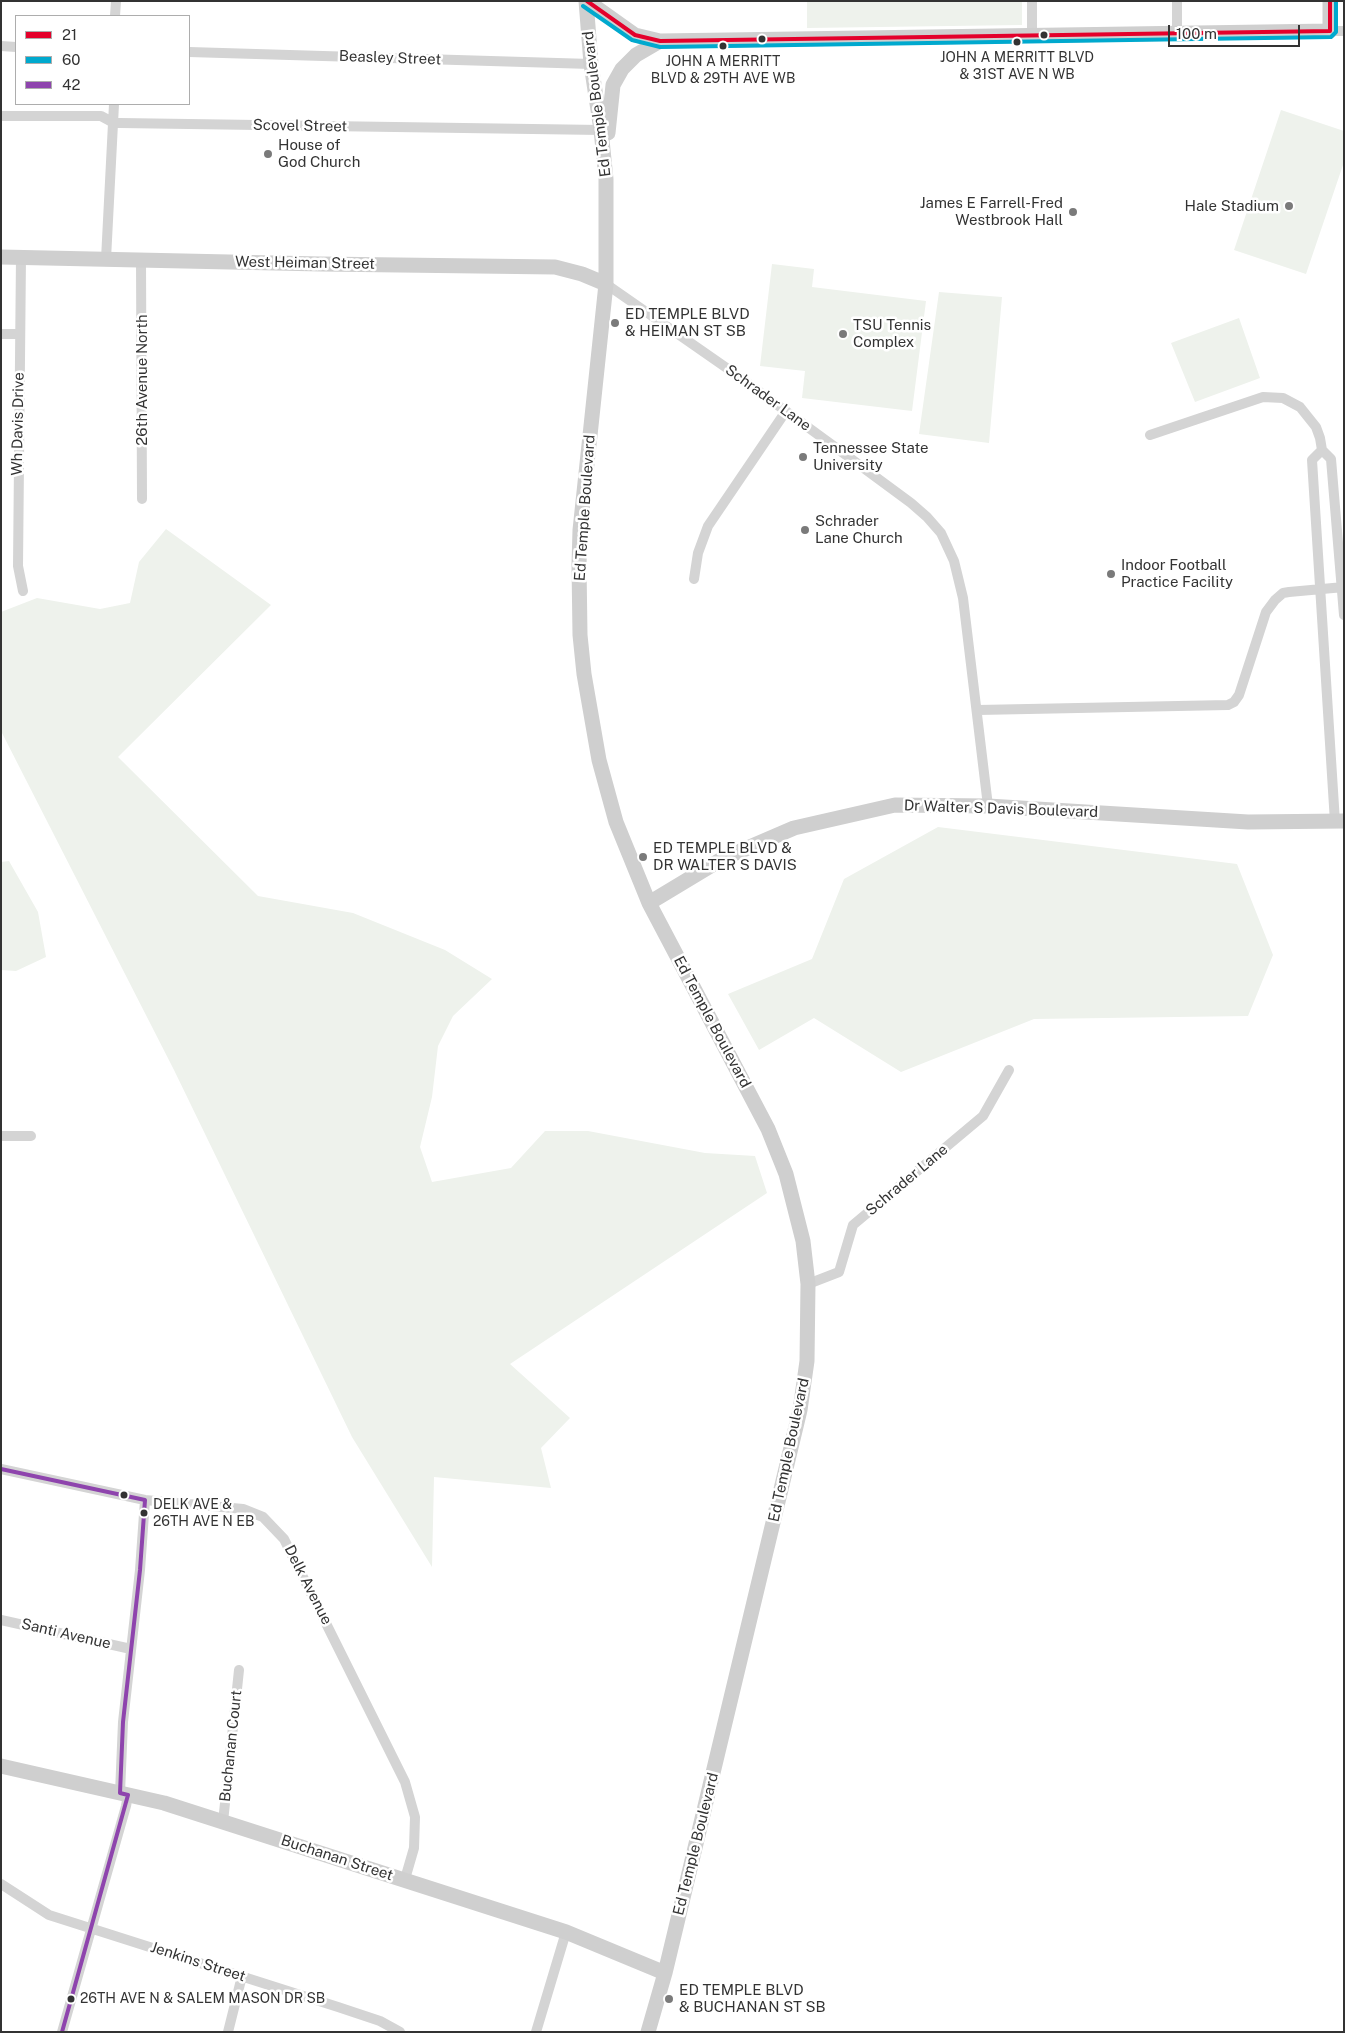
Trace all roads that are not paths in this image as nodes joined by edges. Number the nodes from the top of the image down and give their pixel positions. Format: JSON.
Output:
{"nodes":[{"id":1,"x":116,"y":1,"type":"edge"},
{"id":2,"x":586,"y":1,"type":"edge"},
{"id":3,"x":1032,"y":1,"type":"edge"},
{"id":4,"x":1177,"y":1,"type":"edge"},
{"id":5,"x":1330,"y":1,"type":"edge"},
{"id":6,"x":115,"y":15,"type":"edge"},
{"id":7,"x":1337,"y":31,"type":"edge"},
{"id":8,"x":1177,"y":33,"type":"junction"},
{"id":9,"x":1032,"y":36,"type":"junction"},
{"id":10,"x":660,"y":42,"type":"junction"},
{"id":11,"x":1,"y":46,"type":"edge"},
{"id":12,"x":15,"y":46,"type":"edge"},
{"id":13,"x":190,"y":52,"type":"edge"},
{"id":14,"x":590,"y":64,"type":"junction"},
{"id":15,"x":114,"y":105,"type":"edge"},
{"id":16,"x":1,"y":116,"type":"edge"},
{"id":17,"x":114,"y":123,"type":"junction"},
{"id":18,"x":601,"y":130,"type":"junction"},
{"id":19,"x":606,"y":179,"type":"junction"},
{"id":20,"x":1,"y":256,"type":"edge"},
{"id":21,"x":20,"y":256,"type":"junction"},
{"id":22,"x":106,"y":259,"type":"junction"},
{"id":23,"x":141,"y":260,"type":"junction"},
{"id":24,"x":606,"y":284,"type":"junction"},
{"id":25,"x":1,"y":334,"type":"edge"},
{"id":26,"x":20,"y":334,"type":"junction"},
{"id":27,"x":786,"y":411,"type":"junction"},
{"id":28,"x":1150,"y":435,"type":"dead end"},
{"id":29,"x":1322,"y":450,"type":"junction"},
{"id":30,"x":142,"y":499,"type":"dead end"},
{"id":31,"x":694,"y":579,"type":"dead end"},
{"id":32,"x":1343,"y":587,"type":"edge"},
{"id":33,"x":1321,"y":589,"type":"junction"},
{"id":34,"x":23,"y":591,"type":"dead end"},
{"id":35,"x":1344,"y":616,"type":"edge"},
{"id":36,"x":978,"y":710,"type":"junction"},
{"id":37,"x":988,"y":806,"type":"junction"},
{"id":38,"x":1340,"y":821,"type":"edge"},
{"id":39,"x":650,"y":903,"type":"junction"},
{"id":40,"x":1009,"y":1070,"type":"dead end"},
{"id":41,"x":1,"y":1136,"type":"edge"},
{"id":42,"x":31,"y":1136,"type":"dead end"},
{"id":43,"x":808,"y":1284,"type":"junction"},
{"id":44,"x":1,"y":1469,"type":"edge"},
{"id":45,"x":145,"y":1500,"type":"junction"},
{"id":46,"x":1,"y":1620,"type":"edge"},
{"id":47,"x":131,"y":1649,"type":"junction"},
{"id":48,"x":239,"y":1670,"type":"dead end"},
{"id":49,"x":1,"y":1766,"type":"edge"},
{"id":50,"x":124,"y":1794,"type":"junction"},
{"id":51,"x":224,"y":1822,"type":"junction"},
{"id":52,"x":405,"y":1879,"type":"junction"},
{"id":53,"x":1,"y":1884,"type":"edge"},
{"id":54,"x":92,"y":1928,"type":"junction"},
{"id":55,"x":566,"y":1932,"type":"junction"},
{"id":56,"x":665,"y":1973,"type":"junction"},
{"id":57,"x":242,"y":1976,"type":"junction"},
{"id":58,"x":62,"y":2032,"type":"edge"},
{"id":59,"x":228,"y":2032,"type":"edge"},
{"id":60,"x":400,"y":2032,"type":"edge"},
{"id":61,"x":536,"y":2032,"type":"edge"},
{"id":62,"x":648,"y":2032,"type":"edge"}],
"edges":[{"from":1,"to":6,"type":"street"},
{"from":2,"to":10,"type":"main road"},
{"from":2,"to":14,"type":"main road","name":"Ed Temple Boulevard"},
{"from":3,"to":9,"type":"street"},
{"from":4,"to":8,"type":"street"},
{"from":5,"to":7,"type":"main road"},
{"from":7,"to":8,"type":"main road"},
{"from":8,"to":9,"type":"main road"},
{"from":9,"to":10,"type":"main road"},
{"from":10,"to":19,"type":"main road"},
{"from":11,"to":12,"type":"street"},
{"from":13,"to":14,"type":"street","name":"Beasley Street"},
{"from":14,"to":18,"type":"main road","name":"Ed Temple Boulevard"},
{"from":15,"to":17,"type":"street"},
{"from":16,"to":17,"type":"street","name":"Scovel Street"},
{"from":17,"to":18,"type":"street","name":"Scovel Street"},
{"from":17,"to":22,"type":"street"},
{"from":18,"to":19,"type":"main road","name":"Ed Temple Boulevard"},
{"from":19,"to":24,"type":"main road","name":"Ed Temple Boulevard"},
{"from":20,"to":21,"type":"main road","name":"West Heiman Street"},
{"from":21,"to":22,"type":"main road","name":"West Heiman Street"},
{"from":21,"to":26,"type":"street","name":"Wh Davis Drive"},
{"from":22,"to":23,"type":"main road","name":"West Heiman Street"},
{"from":23,"to":24,"type":"main road","name":"West Heiman Street"},
{"from":23,"to":30,"type":"street","name":"26th Avenue North"},
{"from":24,"to":27,"type":"street","name":"Schrader Lane"},
{"from":24,"to":39,"type":"main road","name":"Ed Temple Boulevard"},
{"from":25,"to":26,"type":"street"},
{"from":26,"to":34,"type":"street","name":"Wh Davis Drive"},
{"from":27,"to":31,"type":"street"},
{"from":27,"to":36,"type":"street","name":"Schrader Lane"},
{"from":28,"to":29,"type":"street"},
{"from":29,"to":32,"type":"street"},
{"from":29,"to":33,"type":"street"},
{"from":32,"to":33,"type":"street"},
{"from":32,"to":35,"type":"street"},
{"from":33,"to":36,"type":"street"},
{"from":33,"to":38,"type":"street"},
{"from":36,"to":37,"type":"street","name":"Schrader Lane"},
{"from":37,"to":38,"type":"main road","name":"Dr Walter S Davis Boulevard"},
{"from":37,"to":39,"type":"main road","name":"Dr Walter S Davis Boulevard"},
{"from":39,"to":43,"type":"main road","name":"Ed Temple Boulevard"},
{"from":40,"to":43,"type":"street","name":"Schrader Lane"},
{"from":41,"to":42,"type":"street"},
{"from":43,"to":56,"type":"main road","name":"Ed Temple Boulevard"},
{"from":44,"to":45,"type":"street","name":"Delk Avenue"},
{"from":45,"to":47,"type":"street"},
{"from":45,"to":52,"type":"street","name":"Delk Avenue"},
{"from":46,"to":47,"type":"street","name":"Santi Avenue"},
{"from":47,"to":50,"type":"street"},
{"from":48,"to":51,"type":"street","name":"Buchanan Court"},
{"from":49,"to":50,"type":"main road","name":"Buchanan Street"},
{"from":50,"to":51,"type":"main road","name":"Buchanan Street"},
{"from":50,"to":54,"type":"street"},
{"from":51,"to":52,"type":"main road","name":"Buchanan Street"},
{"from":52,"to":55,"type":"main road","name":"Buchanan Street"},
{"from":53,"to":54,"type":"street","name":"Jenkins Street"},
{"from":54,"to":57,"type":"street","name":"Jenkins Street"},
{"from":54,"to":58,"type":"street"},
{"from":55,"to":56,"type":"main road","name":"Buchanan Street"},
{"from":55,"to":61,"type":"street"},
{"from":56,"to":62,"type":"main road","name":"Ed Temple Boulevard"},
{"from":57,"to":59,"type":"street"},
{"from":57,"to":60,"type":"street","name":"Jenkins Street"}]}
